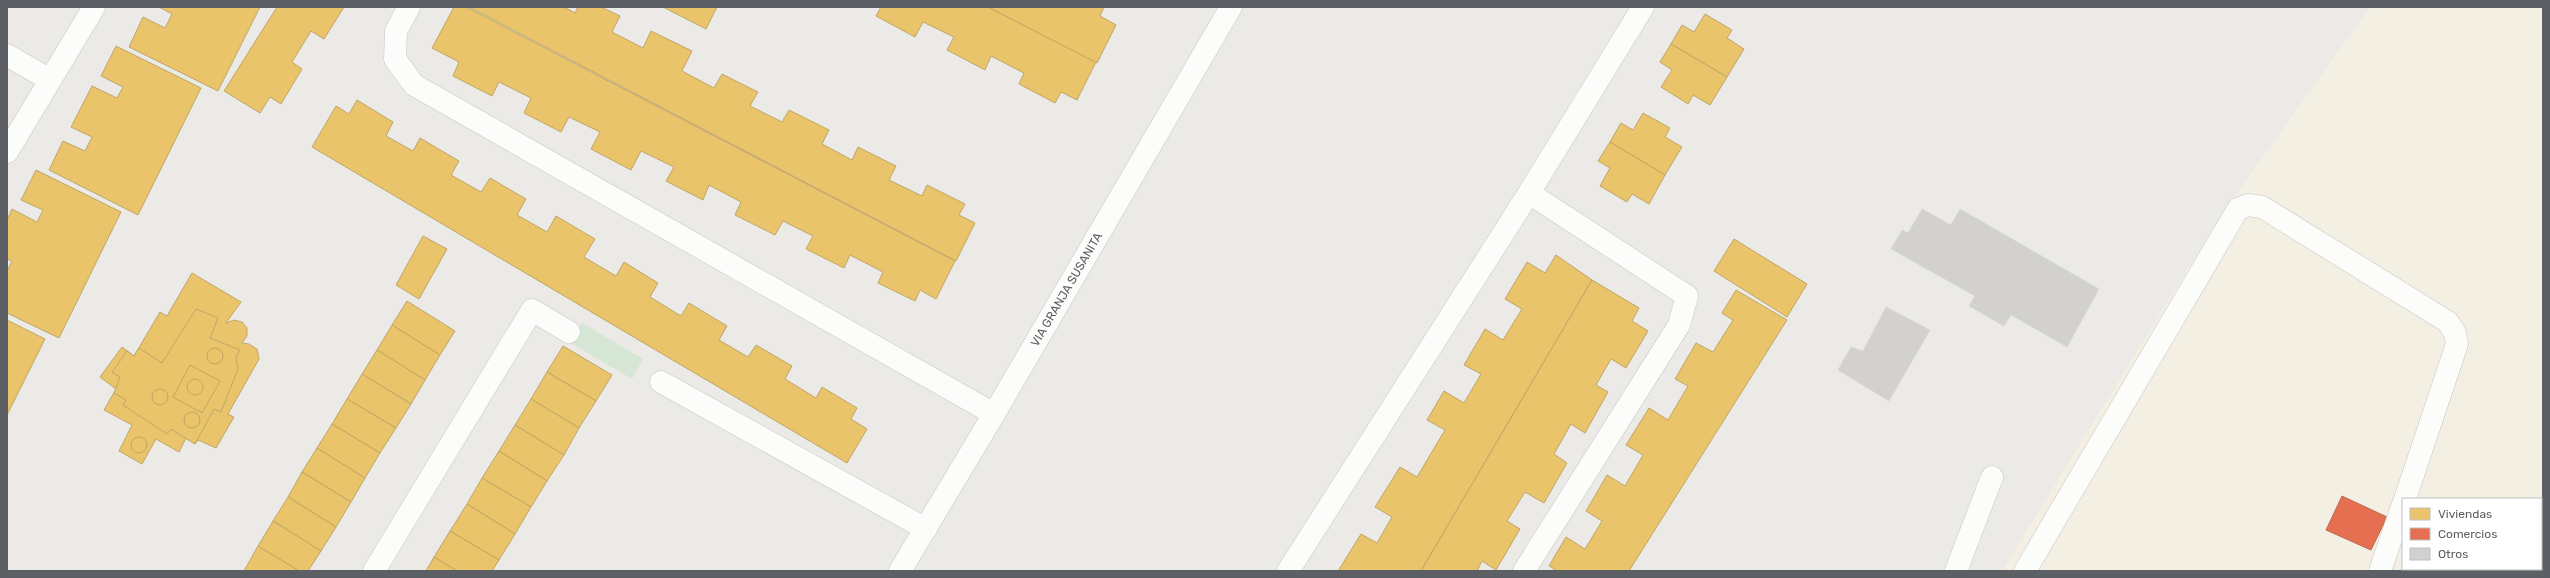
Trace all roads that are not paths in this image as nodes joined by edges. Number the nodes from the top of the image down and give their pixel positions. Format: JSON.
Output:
{"nodes":[{"id":1,"x":94,"y":7,"type":"edge"},
{"id":2,"x":408,"y":7,"type":"edge"},
{"id":3,"x":1643,"y":7,"type":"edge"},
{"id":4,"x":1224,"y":9,"type":"edge"},
{"id":5,"x":7,"y":55,"type":"edge"},
{"id":6,"x":50,"y":80,"type":"junction"},
{"id":7,"x":7,"y":152,"type":"edge"},
{"id":8,"x":1529,"y":193,"type":"junction"},
{"id":9,"x":569,"y":332,"type":"dead end"},
{"id":10,"x":661,"y":382,"type":"dead end"},
{"id":11,"x":994,"y":414,"type":"junction"},
{"id":12,"x":1992,"y":477,"type":"dead end"},
{"id":13,"x":2405,"y":498,"type":"edge"},
{"id":14,"x":2402,"y":507,"type":"edge"},
{"id":15,"x":926,"y":529,"type":"junction"},
{"id":16,"x":374,"y":571,"type":"edge"},
{"id":17,"x":900,"y":571,"type":"edge"},
{"id":18,"x":1288,"y":571,"type":"edge"},
{"id":19,"x":1524,"y":571,"type":"edge"},
{"id":20,"x":1956,"y":571,"type":"edge"},
{"id":21,"x":2025,"y":571,"type":"edge"},
{"id":22,"x":2380,"y":571,"type":"edge"}],
"edges":[{"from":1,"to":6,"type":"street"},
{"from":2,"to":11,"type":"street"},
{"from":3,"to":8,"type":"street"},
{"from":4,"to":11,"type":"street","name":"VIA GRANJA SUSANITA"},
{"from":5,"to":6,"type":"street"},
{"from":6,"to":7,"type":"street"},
{"from":8,"to":18,"type":"street"},
{"from":8,"to":19,"type":"street"},
{"from":9,"to":16,"type":"street"},
{"from":10,"to":15,"type":"street"},
{"from":11,"to":15,"type":"street","name":"VIA GRANJA SUSANITA"},
{"from":12,"to":20,"type":"street"},
{"from":13,"to":21,"type":"street"},
{"from":14,"to":22,"type":"street"},
{"from":15,"to":17,"type":"street","name":"VIA GRANJA SUSANITA"}]}
